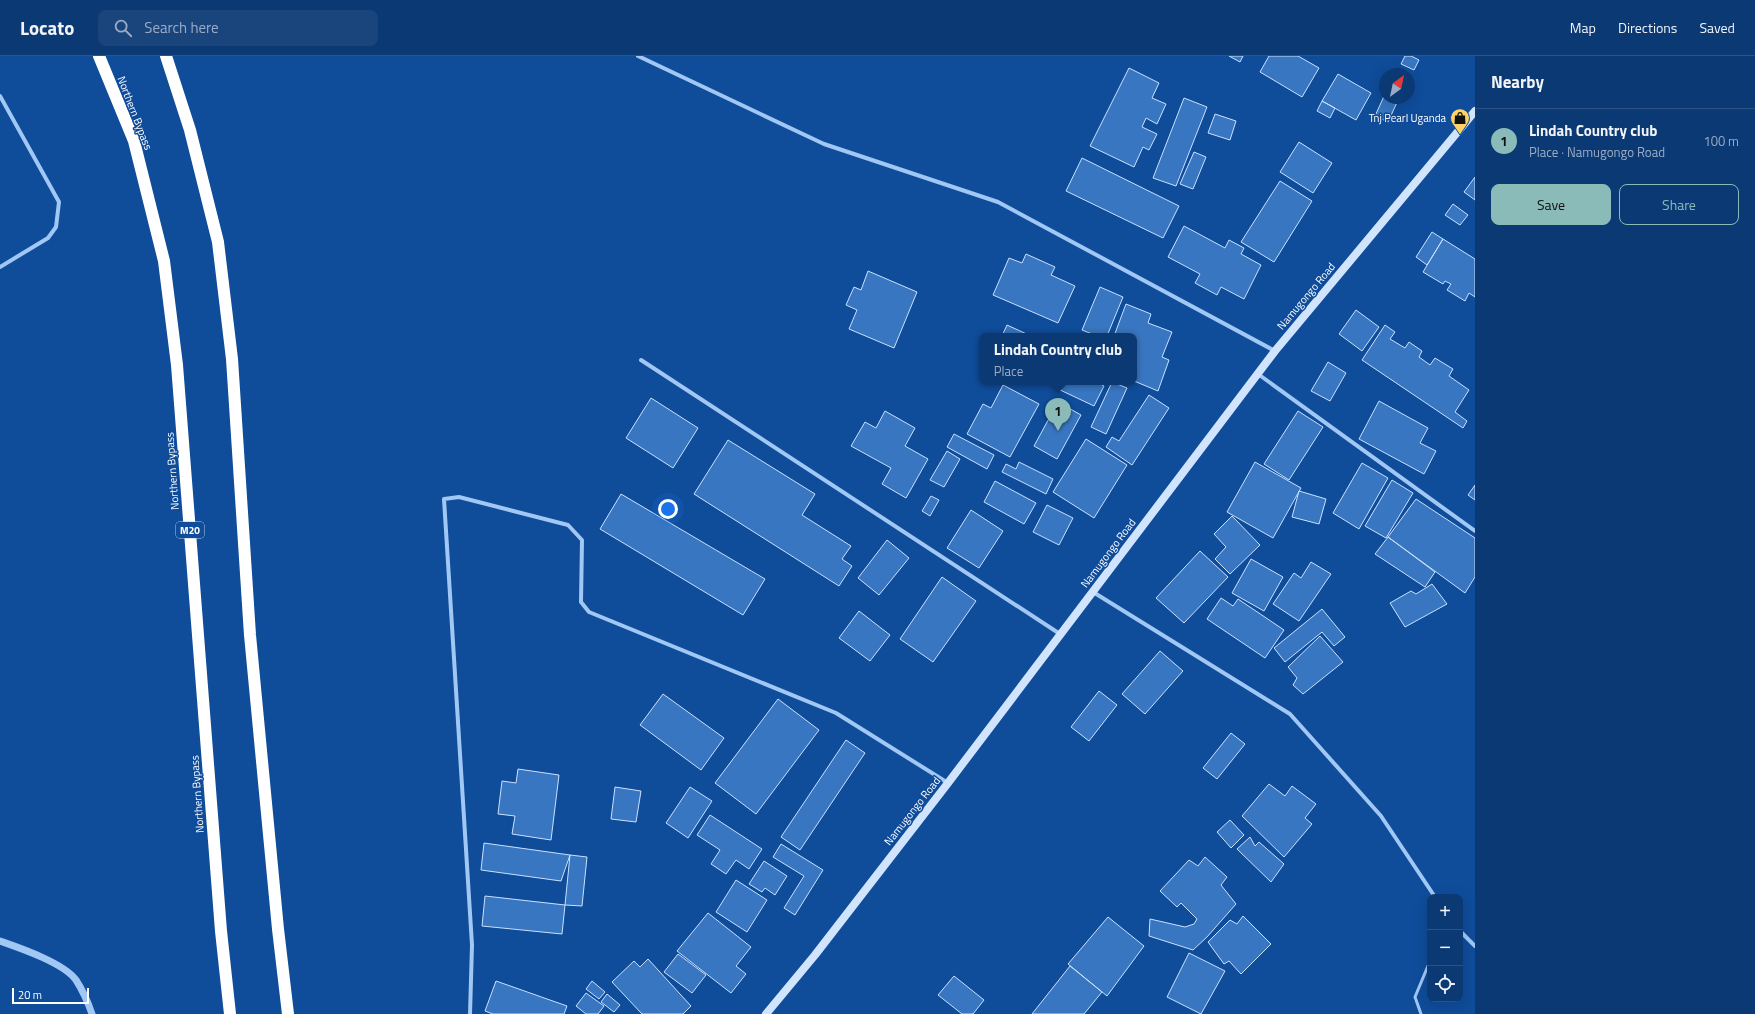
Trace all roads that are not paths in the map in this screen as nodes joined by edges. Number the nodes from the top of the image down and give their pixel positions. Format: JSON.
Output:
{"nodes":[{"id":1,"x":100,"y":56,"type":"edge"},
{"id":2,"x":166,"y":56,"type":"edge"},
{"id":3,"x":638,"y":56,"type":"edge"},
{"id":4,"x":0,"y":96,"type":"edge"},
{"id":5,"x":1475,"y":111,"type":"edge"},
{"id":6,"x":0,"y":267,"type":"edge"},
{"id":7,"x":1275,"y":351,"type":"junction"},
{"id":8,"x":641,"y":360,"type":"dead end"},
{"id":9,"x":1258,"y":374,"type":"junction"},
{"id":10,"x":1475,"y":531,"type":"edge"},
{"id":11,"x":1093,"y":592,"type":"junction"},
{"id":12,"x":1061,"y":634,"type":"junction"},
{"id":13,"x":948,"y":783,"type":"junction"},
{"id":14,"x":1433,"y":894,"type":"edge"},
{"id":15,"x":1463,"y":934,"type":"edge"},
{"id":16,"x":0,"y":941,"type":"edge"},
{"id":17,"x":1475,"y":946,"type":"edge"},
{"id":18,"x":1428,"y":966,"type":"edge"},
{"id":19,"x":92,"y":1014,"type":"edge"},
{"id":20,"x":230,"y":1014,"type":"edge"},
{"id":21,"x":288,"y":1014,"type":"edge"},
{"id":22,"x":470,"y":1014,"type":"edge"},
{"id":23,"x":766,"y":1014,"type":"edge"},
{"id":24,"x":1421,"y":1014,"type":"edge"}],
"edges":[{"from":1,"to":20,"type":"highway","name":"Northern Bypass","number":"M20"},
{"from":2,"to":21,"type":"highway"},
{"from":3,"to":7,"type":"street"},
{"from":4,"to":6,"type":"street"},
{"from":5,"to":7,"type":"main road","name":"Namugongo Road"},
{"from":7,"to":9,"type":"main road","name":"Namugongo Road"},
{"from":8,"to":12,"type":"street"},
{"from":9,"to":10,"type":"street"},
{"from":9,"to":11,"type":"main road","name":"Namugongo Road"},
{"from":11,"to":12,"type":"main road","name":"Namugongo Road"},
{"from":11,"to":14,"type":"street"},
{"from":12,"to":13,"type":"main road","name":"Namugongo Road"},
{"from":13,"to":22,"type":"street"},
{"from":13,"to":23,"type":"main road","name":"Namugongo Road"},
{"from":15,"to":17,"type":"street"},
{"from":16,"to":19,"type":"street"},
{"from":18,"to":24,"type":"lane"}]}
